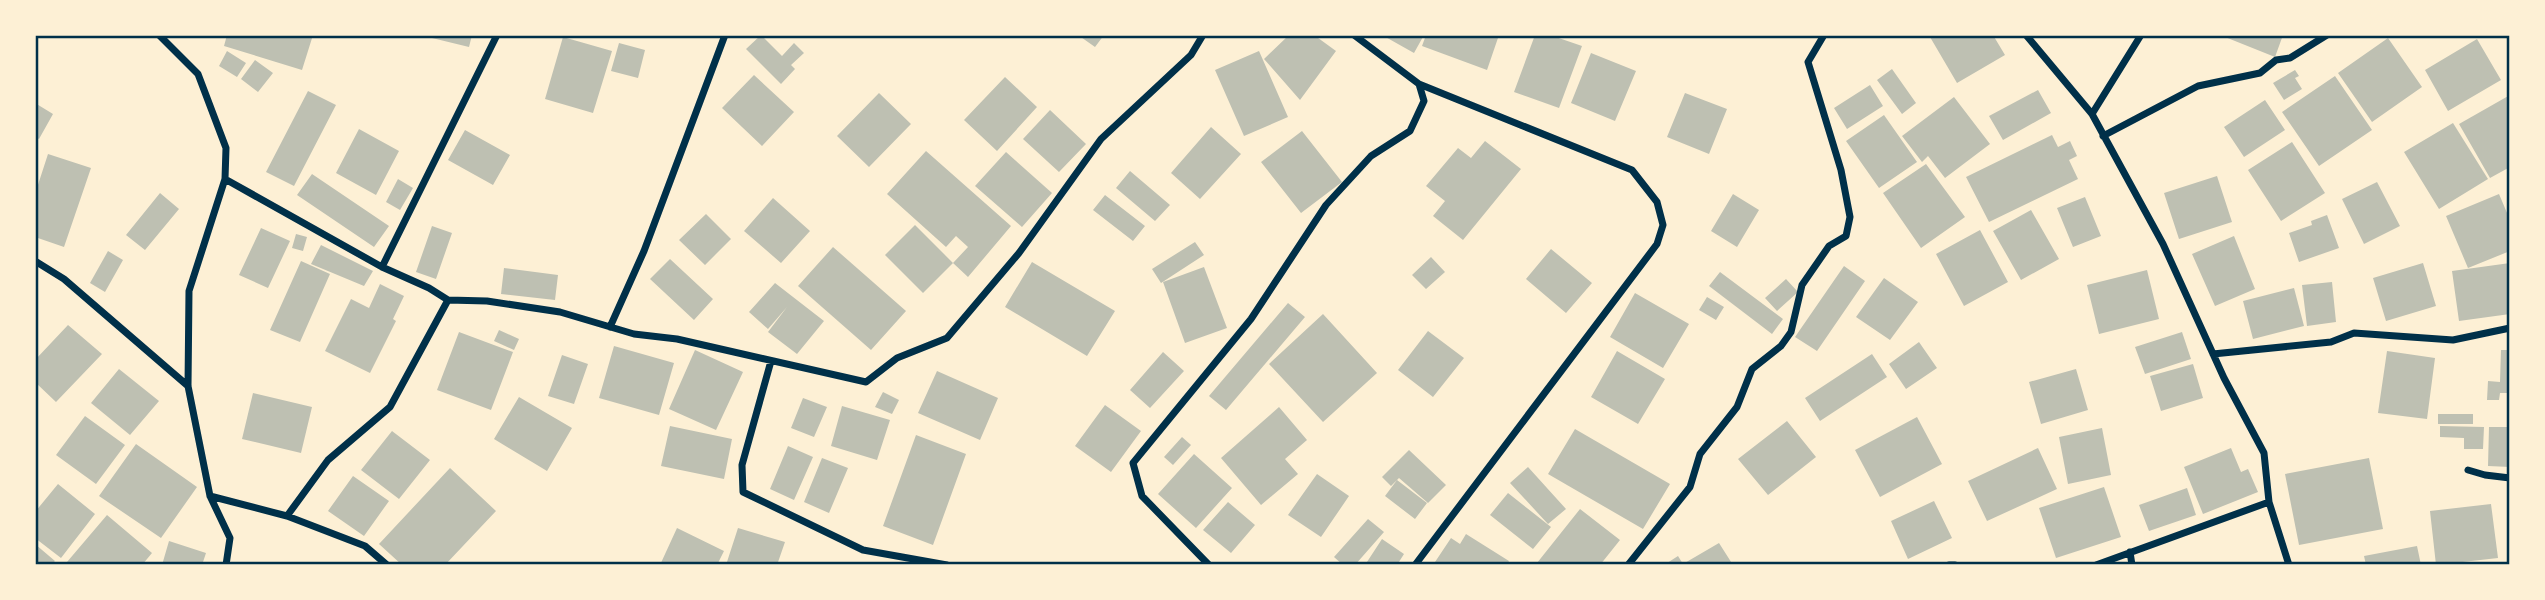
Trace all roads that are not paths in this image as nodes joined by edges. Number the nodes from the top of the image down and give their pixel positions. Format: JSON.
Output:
{"nodes":[{"id":1,"x":159,"y":35,"type":"edge"},
{"id":2,"x":497,"y":35,"type":"edge"},
{"id":3,"x":725,"y":35,"type":"edge"},
{"id":4,"x":1203,"y":35,"type":"edge"},
{"id":5,"x":1354,"y":35,"type":"edge"},
{"id":6,"x":1824,"y":35,"type":"edge"},
{"id":7,"x":2026,"y":35,"type":"edge"},
{"id":8,"x":2141,"y":35,"type":"edge"},
{"id":9,"x":2327,"y":35,"type":"edge"},
{"id":10,"x":1419,"y":84,"type":"junction"},
{"id":11,"x":2092,"y":114,"type":"junction"},
{"id":12,"x":2103,"y":136,"type":"junction"},
{"id":13,"x":225,"y":179,"type":"junction"},
{"id":14,"x":35,"y":261,"type":"edge"},
{"id":15,"x":382,"y":267,"type":"junction"},
{"id":16,"x":448,"y":300,"type":"junction"},
{"id":17,"x":610,"y":327,"type":"junction"},
{"id":18,"x":2510,"y":328,"type":"edge"},
{"id":19,"x":2213,"y":354,"type":"junction"},
{"id":20,"x":771,"y":361,"type":"junction"},
{"id":21,"x":188,"y":386,"type":"junction"},
{"id":22,"x":2468,"y":470,"type":"dead end"},
{"id":23,"x":2510,"y":478,"type":"edge"},
{"id":24,"x":210,"y":496,"type":"junction"},
{"id":25,"x":2269,"y":502,"type":"junction"},
{"id":26,"x":288,"y":516,"type":"junction"},
{"id":27,"x":2130,"y":552,"type":"junction"},
{"id":28,"x":226,"y":565,"type":"edge"},
{"id":29,"x":387,"y":565,"type":"edge"},
{"id":30,"x":947,"y":565,"type":"edge"},
{"id":31,"x":1209,"y":565,"type":"edge"},
{"id":32,"x":1415,"y":565,"type":"edge"},
{"id":33,"x":1628,"y":565,"type":"edge"},
{"id":34,"x":1949,"y":565,"type":"edge"},
{"id":35,"x":1955,"y":565,"type":"edge"},
{"id":36,"x":2096,"y":565,"type":"edge"},
{"id":37,"x":2132,"y":565,"type":"edge"},
{"id":38,"x":2289,"y":565,"type":"edge"}],
"edges":[{"from":1,"to":13,"type":"street"},
{"from":2,"to":15,"type":"street"},
{"from":3,"to":17,"type":"street"},
{"from":4,"to":20,"type":"street"},
{"from":5,"to":10,"type":"street"},
{"from":6,"to":33,"type":"street"},
{"from":7,"to":11,"type":"street"},
{"from":8,"to":11,"type":"street"},
{"from":9,"to":12,"type":"street"},
{"from":10,"to":31,"type":"street"},
{"from":10,"to":32,"type":"street"},
{"from":11,"to":12,"type":"street"},
{"from":12,"to":19,"type":"street"},
{"from":13,"to":15,"type":"street"},
{"from":13,"to":21,"type":"street"},
{"from":14,"to":21,"type":"street"},
{"from":15,"to":16,"type":"street"},
{"from":16,"to":17,"type":"street"},
{"from":16,"to":26,"type":"street"},
{"from":17,"to":20,"type":"street"},
{"from":18,"to":19,"type":"street"},
{"from":19,"to":25,"type":"street"},
{"from":20,"to":30,"type":"street"},
{"from":21,"to":24,"type":"street"},
{"from":22,"to":23,"type":"street"},
{"from":24,"to":26,"type":"street"},
{"from":24,"to":28,"type":"street"},
{"from":25,"to":27,"type":"street"},
{"from":25,"to":38,"type":"street"},
{"from":26,"to":29,"type":"street"},
{"from":27,"to":36,"type":"street"},
{"from":27,"to":37,"type":"street"},
{"from":34,"to":35,"type":"street"}]}
